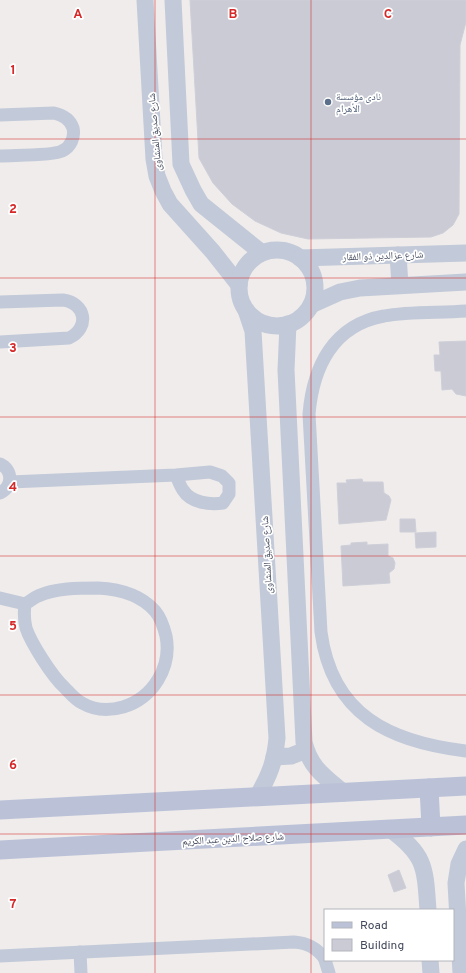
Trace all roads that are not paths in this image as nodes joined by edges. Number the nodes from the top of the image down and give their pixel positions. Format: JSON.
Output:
{"nodes":[{"id":1,"x":145,"y":0,"type":"edge"},
{"id":2,"x":172,"y":0,"type":"edge"},
{"id":3,"x":0,"y":115,"type":"edge"},
{"id":4,"x":0,"y":156,"type":"edge"},
{"id":5,"x":262,"y":253,"type":"junction"},
{"id":6,"x":466,"y":253,"type":"edge"},
{"id":7,"x":398,"y":255,"type":"junction"},
{"id":8,"x":300,"y":258,"type":"junction"},
{"id":9,"x":466,"y":282,"type":"edge"},
{"id":10,"x":239,"y":285,"type":"junction"},
{"id":11,"x":400,"y":285,"type":"junction"},
{"id":12,"x":0,"y":302,"type":"edge"},
{"id":13,"x":311,"y":305,"type":"junction"},
{"id":14,"x":246,"y":310,"type":"junction"},
{"id":15,"x":466,"y":311,"type":"edge"},
{"id":16,"x":288,"y":324,"type":"junction"},
{"id":17,"x":0,"y":342,"type":"edge"},
{"id":18,"x":0,"y":464,"type":"edge"},
{"id":19,"x":176,"y":475,"type":"dead end"},
{"id":20,"x":10,"y":482,"type":"junction"},
{"id":21,"x":0,"y":493,"type":"edge"},
{"id":22,"x":316,"y":540,"type":"junction"},
{"id":23,"x":294,"y":541,"type":"junction"},
{"id":24,"x":0,"y":598,"type":"edge"},
{"id":25,"x":25,"y":604,"type":"junction"},
{"id":26,"x":306,"y":750,"type":"junction"},
{"id":27,"x":466,"y":751,"type":"edge"},
{"id":28,"x":274,"y":757,"type":"junction"},
{"id":29,"x":466,"y":786,"type":"edge"},
{"id":30,"x":429,"y":788,"type":"junction"},
{"id":31,"x":344,"y":792,"type":"junction"},
{"id":32,"x":257,"y":797,"type":"junction"},
{"id":33,"x":0,"y":810,"type":"edge"},
{"id":34,"x":466,"y":825,"type":"edge"},
{"id":35,"x":431,"y":827,"type":"junction"},
{"id":36,"x":390,"y":829,"type":"junction"},
{"id":37,"x":466,"y":849,"type":"edge"},
{"id":38,"x":0,"y":850,"type":"edge"},
{"id":39,"x":428,"y":909,"type":"edge"},
{"id":40,"x":80,"y":952,"type":"junction"},
{"id":41,"x":0,"y":956,"type":"edge"},
{"id":42,"x":324,"y":959,"type":"edge"},
{"id":43,"x":325,"y":961,"type":"edge"},
{"id":44,"x":430,"y":961,"type":"edge"},
{"id":45,"x":81,"y":973,"type":"edge"},
{"id":46,"x":329,"y":973,"type":"edge"},
{"id":47,"x":431,"y":973,"type":"edge"},
{"id":48,"x":461,"y":973,"type":"edge"}],
"edges":[{"from":1,"to":10,"type":"street","name":"شارع صديق المنشاوى"},
{"from":2,"to":5,"type":"street"},
{"from":3,"to":4,"type":"street"},
{"from":5,"to":8,"type":"street"},
{"from":5,"to":10,"type":"street"},
{"from":6,"to":7,"type":"street","name":"شارع عزالدين ذو الفقار"},
{"from":7,"to":8,"type":"street","name":"شارع عزالدين ذو الفقار"},
{"from":7,"to":11,"type":"street"},
{"from":8,"to":13,"type":"street"},
{"from":9,"to":11,"type":"street"},
{"from":10,"to":14,"type":"street"},
{"from":11,"to":13,"type":"street"},
{"from":12,"to":17,"type":"street"},
{"from":13,"to":16,"type":"street"},
{"from":14,"to":16,"type":"street"},
{"from":14,"to":28,"type":"street","name":"شارع صديق المنشاوى"},
{"from":15,"to":22,"type":"street"},
{"from":16,"to":23,"type":"street"},
{"from":18,"to":20,"type":"street"},
{"from":19,"to":20,"type":"street"},
{"from":20,"to":21,"type":"street"},
{"from":22,"to":23,"type":"street"},
{"from":22,"to":27,"type":"street"},
{"from":23,"to":26,"type":"street"},
{"from":24,"to":25,"type":"street"},
{"from":25,"to":25,"type":"street"},
{"from":26,"to":28,"type":"street"},
{"from":26,"to":31,"type":"street"},
{"from":28,"to":32,"type":"street","name":"شارع صديق المنشاوى"},
{"from":29,"to":30,"type":"main road"},
{"from":30,"to":31,"type":"main road"},
{"from":30,"to":35,"type":"main road"},
{"from":31,"to":32,"type":"main road"},
{"from":32,"to":33,"type":"main road"},
{"from":34,"to":35,"type":"main road","name":"شارع صلاح الدين عبد الكريم"},
{"from":35,"to":36,"type":"main road","name":"شارع صلاح الدين عبد الكريم"},
{"from":36,"to":38,"type":"main road","name":"شارع صلاح الدين عبد الكريم"},
{"from":36,"to":39,"type":"street"},
{"from":37,"to":48,"type":"street"},
{"from":40,"to":41,"type":"street"},
{"from":40,"to":42,"type":"street"},
{"from":40,"to":45,"type":"street"},
{"from":43,"to":46,"type":"street"},
{"from":44,"to":47,"type":"street"}]}
